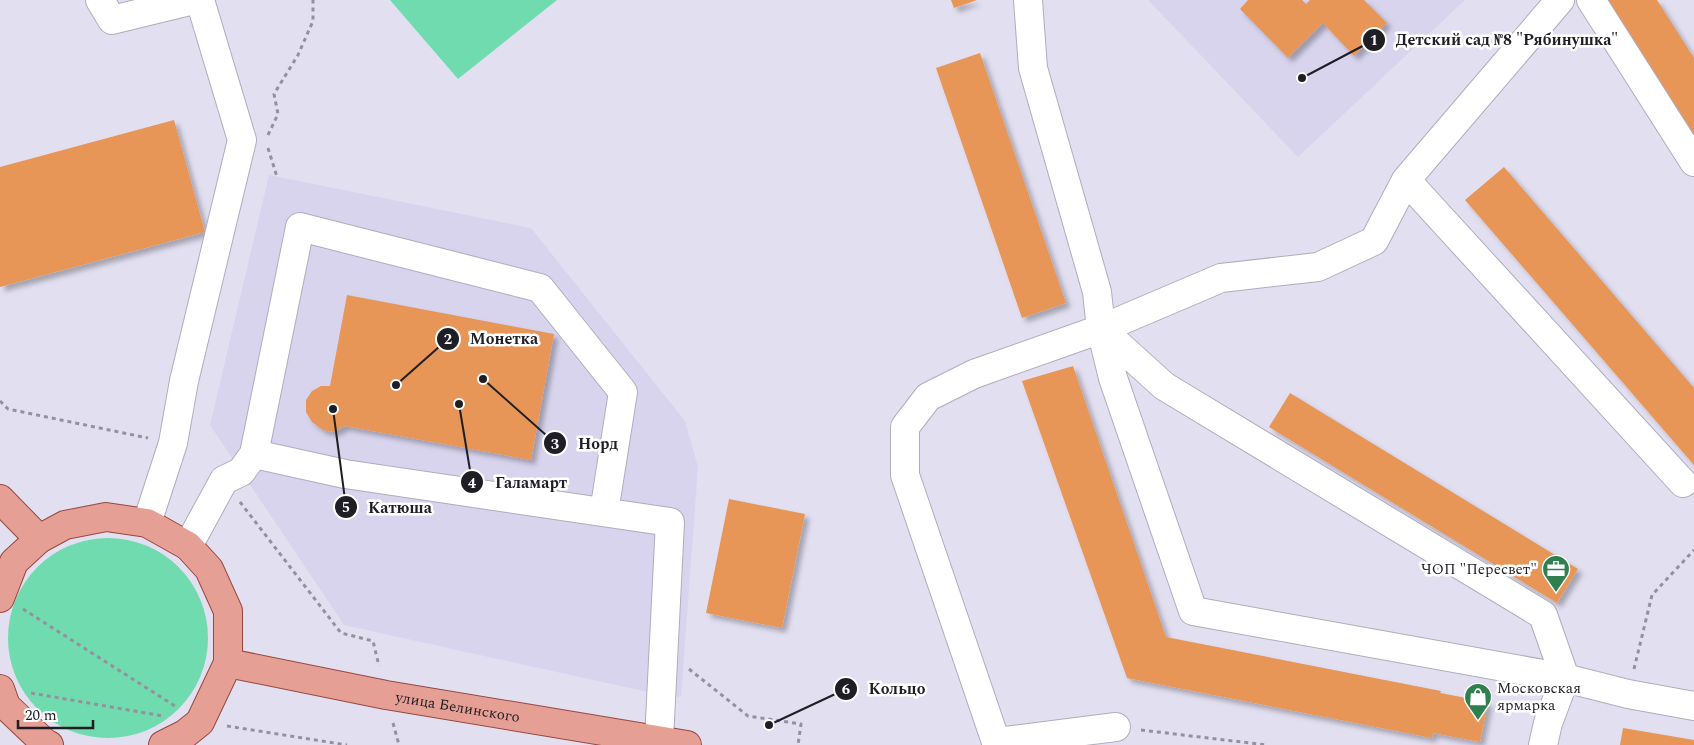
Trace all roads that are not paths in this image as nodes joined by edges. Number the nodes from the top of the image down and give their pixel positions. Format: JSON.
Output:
{"nodes":[{"id":1,"x":100,"y":0,"type":"edge"},
{"id":2,"x":194,"y":0,"type":"edge"},
{"id":3,"x":200,"y":0,"type":"edge"},
{"id":4,"x":1028,"y":0,"type":"edge"},
{"id":5,"x":1560,"y":0,"type":"edge"},
{"id":6,"x":1591,"y":0,"type":"edge"},
{"id":7,"x":1694,"y":162,"type":"edge"},
{"id":8,"x":1406,"y":180,"type":"junction"},
{"id":9,"x":1101,"y":329,"type":"junction"},
{"id":10,"x":254,"y":454,"type":"junction"},
{"id":11,"x":1682,"y":483,"type":"dead end"},
{"id":12,"x":0,"y":499,"type":"edge"},
{"id":13,"x":604,"y":512,"type":"junction"},
{"id":14,"x":147,"y":523,"type":"junction"},
{"id":15,"x":39,"y":539,"type":"junction"},
{"id":16,"x":188,"y":546,"type":"junction"},
{"id":17,"x":1,"y":597,"type":"edge"},
{"id":18,"x":228,"y":663,"type":"junction"},
{"id":19,"x":1564,"y":678,"type":"junction"},
{"id":20,"x":8,"y":699,"type":"edge"},
{"id":21,"x":1694,"y":706,"type":"edge"},
{"id":22,"x":1116,"y":727,"type":"road end"},
{"id":23,"x":659,"y":740,"type":"junction"},
{"id":24,"x":997,"y":744,"type":"edge"},
{"id":25,"x":49,"y":745,"type":"edge"},
{"id":26,"x":163,"y":745,"type":"edge"},
{"id":27,"x":687,"y":745,"type":"edge"},
{"id":28,"x":1543,"y":745,"type":"edge"}],
"edges":[{"from":1,"to":2,"type":"lane"},
{"from":3,"to":14,"type":"lane"},
{"from":4,"to":9,"type":"lane"},
{"from":5,"to":8,"type":"lane"},
{"from":6,"to":7,"type":"lane"},
{"from":8,"to":9,"type":"lane"},
{"from":8,"to":11,"type":"lane"},
{"from":9,"to":19,"type":"lane"},
{"from":9,"to":19,"type":"lane"},
{"from":9,"to":24,"type":"lane"},
{"from":10,"to":13,"type":"lane"},
{"from":10,"to":13,"type":"lane"},
{"from":10,"to":16,"type":"lane"},
{"from":12,"to":15,"type":"main road"},
{"from":13,"to":23,"type":"lane"},
{"from":14,"to":15,"type":"main road"},
{"from":14,"to":16,"type":"main road"},
{"from":15,"to":17,"type":"main road"},
{"from":16,"to":18,"type":"main road"},
{"from":18,"to":23,"type":"main road","name":"улица Белинского"},
{"from":18,"to":26,"type":"main road"},
{"from":19,"to":21,"type":"lane"},
{"from":19,"to":28,"type":"lane"},
{"from":20,"to":25,"type":"main road"},
{"from":22,"to":24,"type":"lane"},
{"from":23,"to":27,"type":"main road","name":"улица Белинского"}]}
